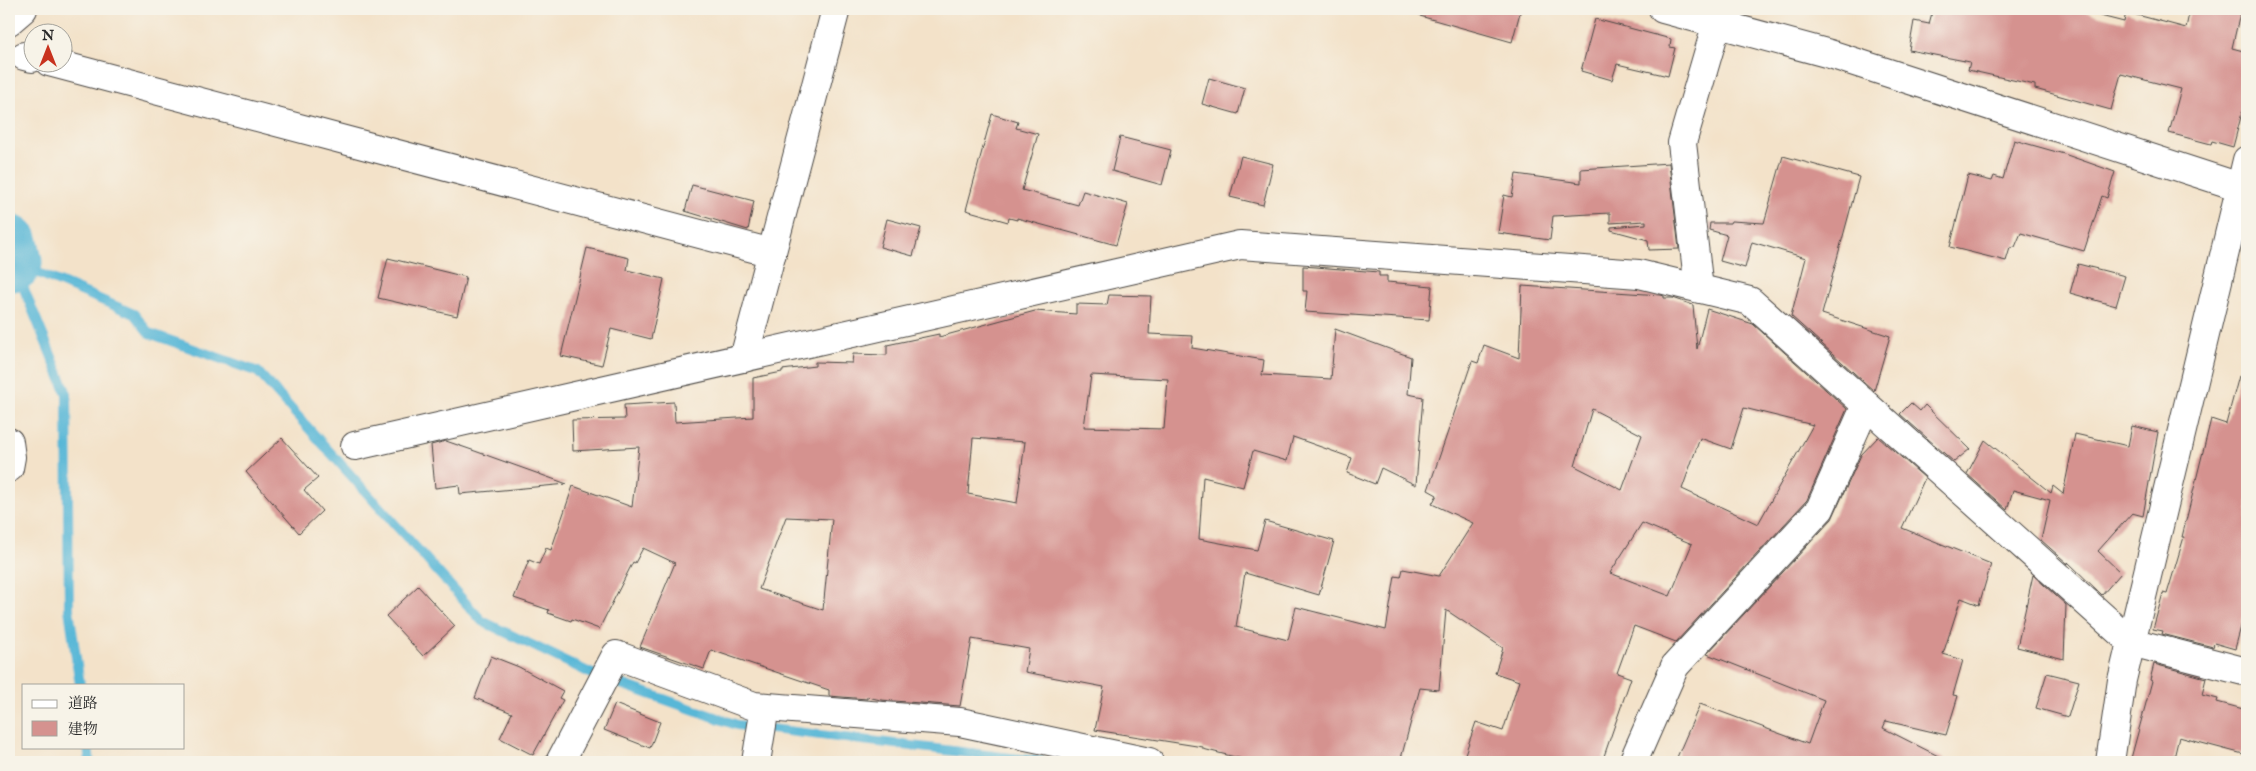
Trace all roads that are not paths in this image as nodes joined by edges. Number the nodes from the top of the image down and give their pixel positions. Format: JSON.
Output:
{"nodes":[{"id":1,"x":23,"y":9,"type":"edge"},
{"id":2,"x":836,"y":9,"type":"edge"},
{"id":3,"x":1663,"y":9,"type":"edge"},
{"id":4,"x":9,"y":21,"type":"edge"},
{"id":5,"x":1717,"y":23,"type":"junction"},
{"id":6,"x":72,"y":69,"type":"edge"},
{"id":7,"x":2247,"y":160,"type":"edge"},
{"id":8,"x":2240,"y":187,"type":"junction"},
{"id":9,"x":772,"y":253,"type":"junction"},
{"id":10,"x":1699,"y":289,"type":"junction"},
{"id":11,"x":744,"y":358,"type":"junction"},
{"id":12,"x":1866,"y":405,"type":"junction"},
{"id":13,"x":9,"y":442,"type":"edge"},
{"id":14,"x":355,"y":446,"type":"dead end"},
{"id":15,"x":9,"y":468,"type":"edge"},
{"id":16,"x":2131,"y":642,"type":"junction"},
{"id":17,"x":2247,"y":672,"type":"edge"},
{"id":18,"x":765,"y":708,"type":"junction"},
{"id":19,"x":757,"y":756,"type":"edge"},
{"id":20,"x":560,"y":762,"type":"edge"},
{"id":21,"x":1149,"y":762,"type":"edge"},
{"id":22,"x":1633,"y":762,"type":"edge"},
{"id":23,"x":2110,"y":762,"type":"edge"}],
"edges":[{"from":1,"to":4,"type":"street"},
{"from":2,"to":9,"type":"street"},
{"from":3,"to":5,"type":"street"},
{"from":5,"to":8,"type":"street"},
{"from":5,"to":10,"type":"street"},
{"from":6,"to":9,"type":"street"},
{"from":7,"to":8,"type":"street"},
{"from":8,"to":16,"type":"street"},
{"from":9,"to":11,"type":"street"},
{"from":10,"to":11,"type":"street"},
{"from":10,"to":12,"type":"street"},
{"from":11,"to":14,"type":"street"},
{"from":12,"to":16,"type":"street"},
{"from":12,"to":22,"type":"street"},
{"from":13,"to":15,"type":"street"},
{"from":16,"to":17,"type":"street"},
{"from":16,"to":23,"type":"street"},
{"from":18,"to":19,"type":"street"},
{"from":18,"to":20,"type":"street"},
{"from":18,"to":21,"type":"street"}]}
